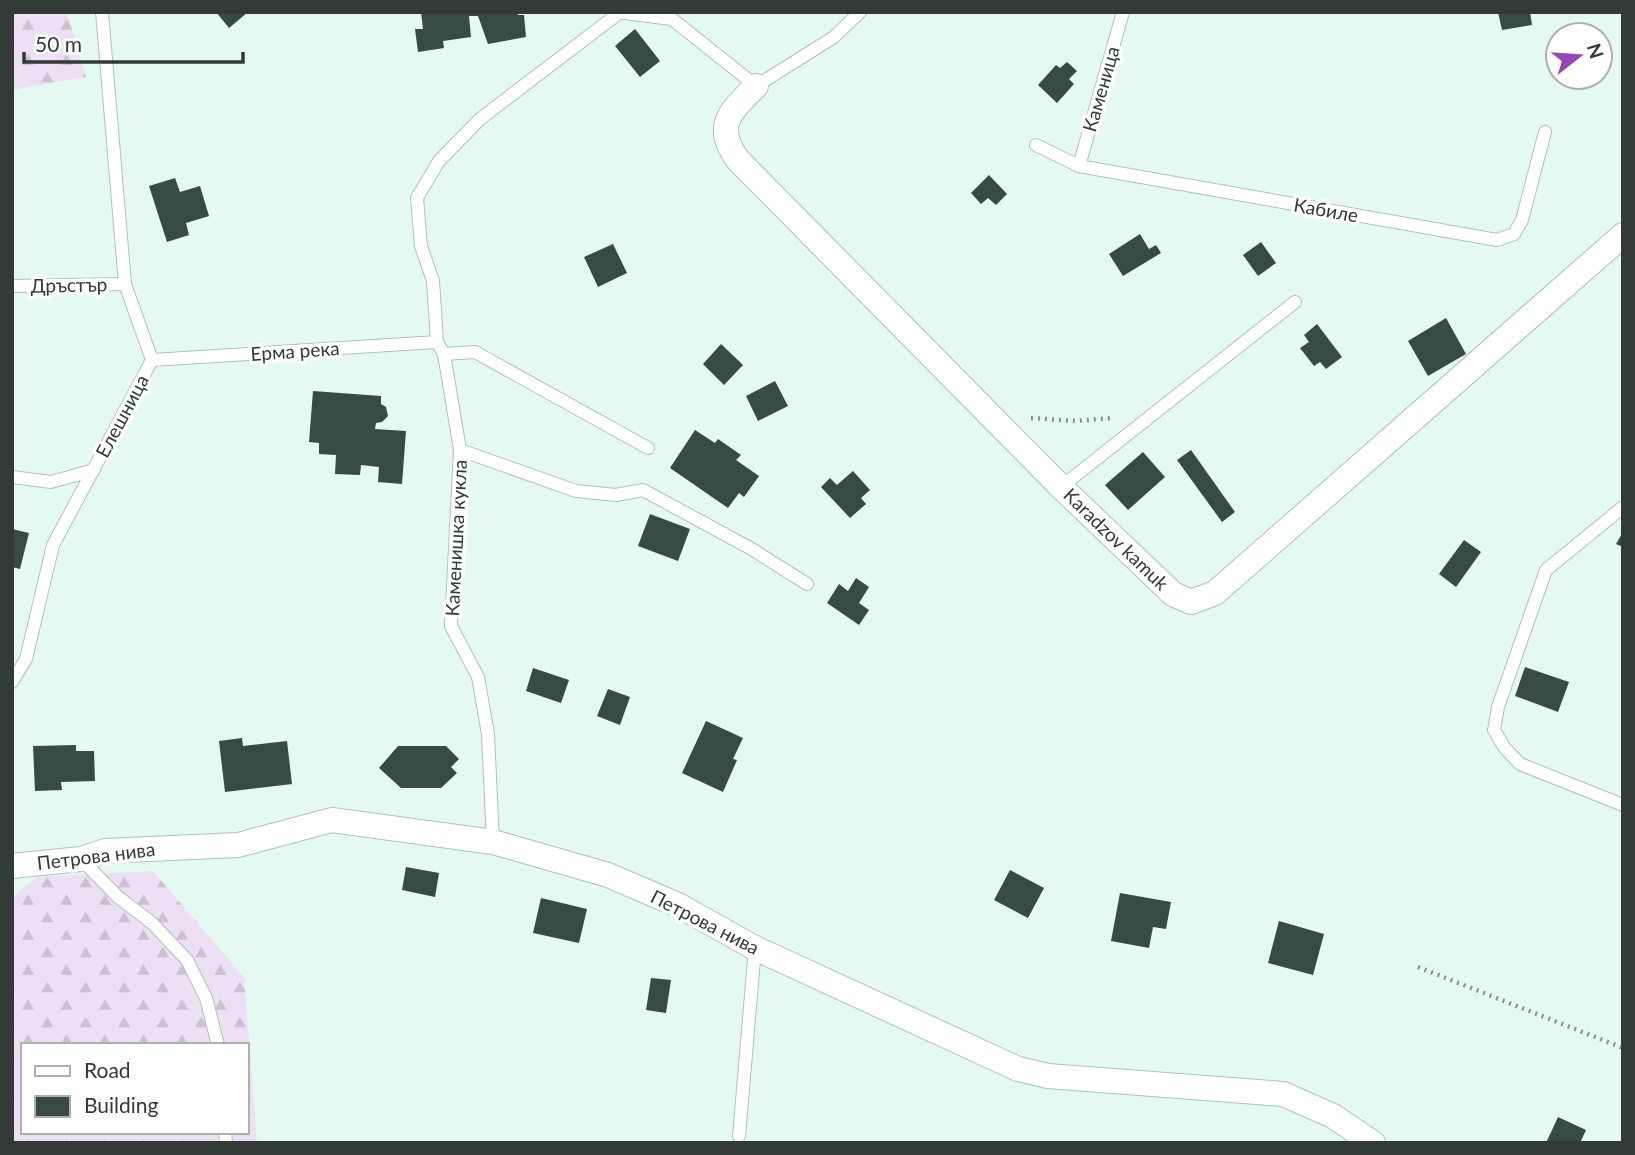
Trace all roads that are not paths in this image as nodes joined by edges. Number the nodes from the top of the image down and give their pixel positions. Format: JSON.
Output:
{"nodes":[{"id":1,"x":102,"y":12,"type":"edge"},
{"id":2,"x":860,"y":12,"type":"edge"},
{"id":3,"x":1124,"y":12,"type":"edge"},
{"id":4,"x":618,"y":13,"type":"edge"},
{"id":5,"x":756,"y":86,"type":"junction"},
{"id":6,"x":1545,"y":132,"type":"dead end"},
{"id":7,"x":1036,"y":145,"type":"dead end"},
{"id":8,"x":1079,"y":166,"type":"junction"},
{"id":9,"x":1623,"y":235,"type":"edge"},
{"id":10,"x":125,"y":284,"type":"junction"},
{"id":11,"x":12,"y":286,"type":"edge"},
{"id":12,"x":1295,"y":302,"type":"dead end"},
{"id":13,"x":437,"y":342,"type":"junction"},
{"id":14,"x":444,"y":355,"type":"junction"},
{"id":15,"x":152,"y":360,"type":"junction"},
{"id":16,"x":649,"y":448,"type":"dead end"},
{"id":17,"x":460,"y":450,"type":"junction"},
{"id":18,"x":94,"y":470,"type":"junction"},
{"id":19,"x":12,"y":477,"type":"edge"},
{"id":20,"x":1061,"y":487,"type":"junction"},
{"id":21,"x":1623,"y":507,"type":"edge"},
{"id":22,"x":807,"y":584,"type":"dead end"},
{"id":23,"x":12,"y":682,"type":"edge"},
{"id":24,"x":1623,"y":805,"type":"edge"},
{"id":25,"x":493,"y":842,"type":"junction"},
{"id":26,"x":81,"y":859,"type":"junction"},
{"id":27,"x":12,"y":866,"type":"edge"},
{"id":28,"x":755,"y":948,"type":"junction"},
{"id":29,"x":217,"y":1043,"type":"edge"},
{"id":30,"x":739,"y":1136,"type":"dead end"},
{"id":31,"x":1373,"y":1143,"type":"edge"}],
"edges":[{"from":1,"to":10,"type":"lane","name":"Елешница"},
{"from":2,"to":5,"type":"lane"},
{"from":3,"to":8,"type":"lane","name":"Каменица"},
{"from":4,"to":5,"type":"lane"},
{"from":4,"to":13,"type":"lane"},
{"from":5,"to":20,"type":"street","name":"Karadzov kamuk"},
{"from":6,"to":8,"type":"lane","name":"Кабиле"},
{"from":7,"to":8,"type":"lane","name":"Кабиле"},
{"from":9,"to":20,"type":"street","name":"Karadzov kamuk"},
{"from":10,"to":11,"type":"lane","name":"Дръстър"},
{"from":10,"to":15,"type":"lane","name":"Елешница"},
{"from":12,"to":20,"type":"lane"},
{"from":13,"to":14,"type":"lane","name":"Каменишка кукла"},
{"from":13,"to":15,"type":"lane","name":"Ерма река"},
{"from":14,"to":16,"type":"lane"},
{"from":14,"to":17,"type":"lane","name":"Каменишка кукла"},
{"from":15,"to":18,"type":"lane","name":"Елешница"},
{"from":17,"to":22,"type":"lane"},
{"from":17,"to":25,"type":"lane","name":"Каменишка кукла"},
{"from":18,"to":19,"type":"lane"},
{"from":18,"to":23,"type":"lane","name":"Елешница"},
{"from":21,"to":24,"type":"lane"},
{"from":25,"to":26,"type":"street","name":"Петрова нива"},
{"from":25,"to":28,"type":"street","name":"Петрова нива"},
{"from":26,"to":27,"type":"street","name":"Петрова нива"},
{"from":26,"to":29,"type":"lane"},
{"from":28,"to":30,"type":"lane"},
{"from":28,"to":31,"type":"street","name":"Петрова нива"}]}
